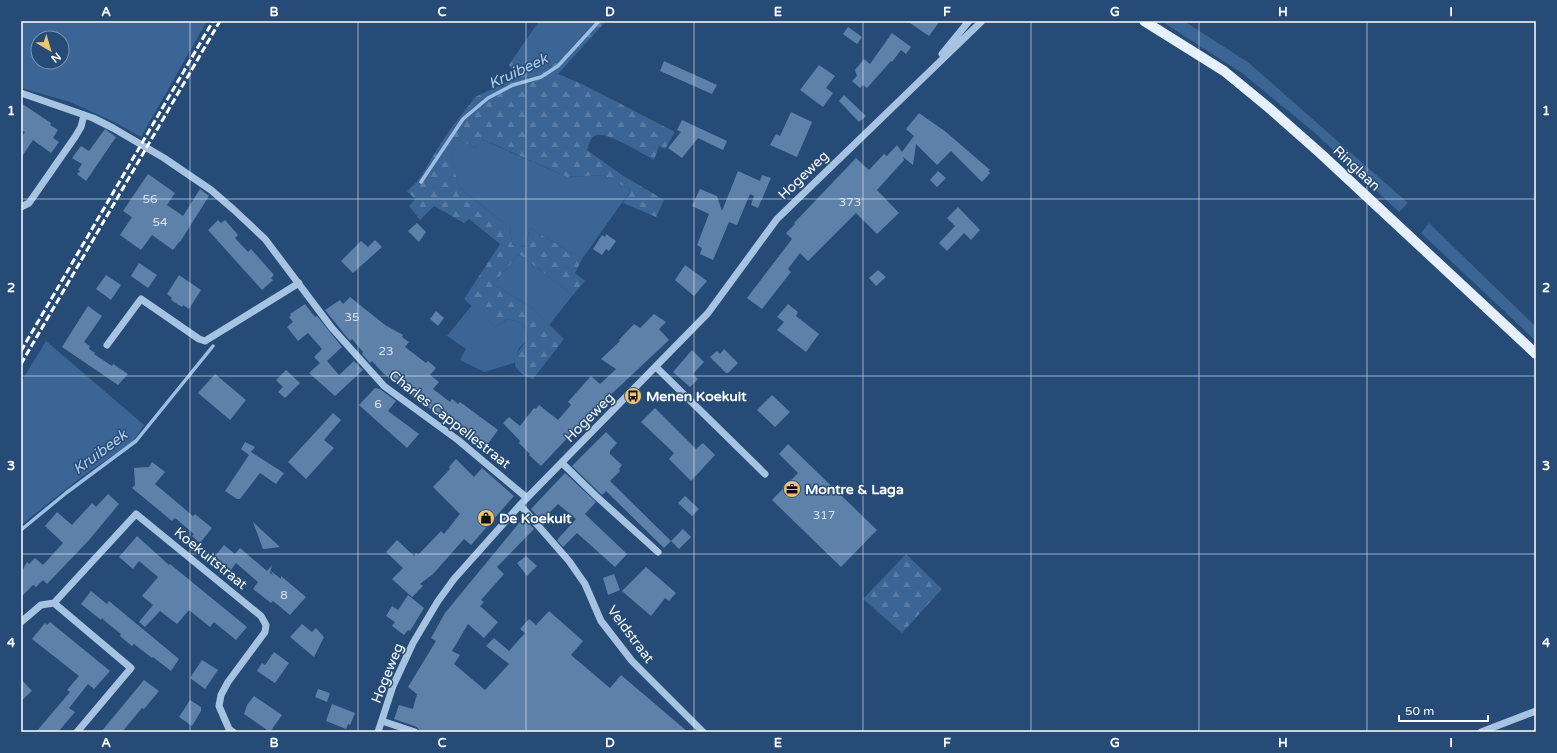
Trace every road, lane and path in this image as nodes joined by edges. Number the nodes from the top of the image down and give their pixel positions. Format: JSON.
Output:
{"nodes":[{"id":1,"x":968,"y":21,"type":"edge"},
{"id":2,"x":982,"y":21,"type":"edge"},
{"id":3,"x":1144,"y":21,"type":"edge"},
{"id":4,"x":923,"y":78,"type":"junction"},
{"id":5,"x":21,"y":93,"type":"edge"},
{"id":6,"x":84,"y":115,"type":"junction"},
{"id":7,"x":21,"y":208,"type":"edge"},
{"id":8,"x":299,"y":283,"type":"junction"},
{"id":9,"x":107,"y":345,"type":"dead end"},
{"id":10,"x":1536,"y":354,"type":"edge"},
{"id":11,"x":656,"y":367,"type":"junction"},
{"id":12,"x":562,"y":463,"type":"junction"},
{"id":13,"x":765,"y":474,"type":"dead end"},
{"id":14,"x":528,"y":498,"type":"junction"},
{"id":15,"x":520,"y":505,"type":"junction"},
{"id":16,"x":658,"y":552,"type":"dead end"},
{"id":17,"x":54,"y":603,"type":"junction"},
{"id":18,"x":21,"y":622,"type":"edge"},
{"id":19,"x":1536,"y":710,"type":"edge"},
{"id":20,"x":382,"y":721,"type":"junction"},
{"id":21,"x":230,"y":731,"type":"edge"},
{"id":22,"x":77,"y":732,"type":"edge"},
{"id":23,"x":378,"y":732,"type":"edge"},
{"id":24,"x":415,"y":732,"type":"edge"},
{"id":25,"x":702,"y":732,"type":"edge"},
{"id":26,"x":1482,"y":732,"type":"edge"}],
"edges":[{"from":1,"to":4,"type":"street","name":"Hogeweg"},
{"from":2,"to":4,"type":"street","name":"Hogeweg"},
{"from":3,"to":10,"type":"main road","name":"Ringlaan"},
{"from":4,"to":11,"type":"street","name":"Hogeweg"},
{"from":5,"to":6,"type":"street","name":"Charles Cappellestraat"},
{"from":6,"to":7,"type":"street"},
{"from":6,"to":8,"type":"street","name":"Charles Cappellestraat"},
{"from":8,"to":9,"type":"street"},
{"from":8,"to":14,"type":"street","name":"Charles Cappellestraat"},
{"from":11,"to":12,"type":"street","name":"Hogeweg"},
{"from":11,"to":13,"type":"street"},
{"from":12,"to":14,"type":"street","name":"Hogeweg"},
{"from":12,"to":16,"type":"street"},
{"from":14,"to":15,"type":"street","name":"Hogeweg"},
{"from":15,"to":20,"type":"street","name":"Hogeweg"},
{"from":15,"to":25,"type":"street","name":"Veldstraat"},
{"from":17,"to":18,"type":"street","name":"Koekuitstraat"},
{"from":17,"to":21,"type":"street","name":"Koekuitstraat"},
{"from":17,"to":22,"type":"street"},
{"from":19,"to":26,"type":"street"},
{"from":20,"to":23,"type":"street","name":"Hogeweg"},
{"from":20,"to":24,"type":"street"}]}
